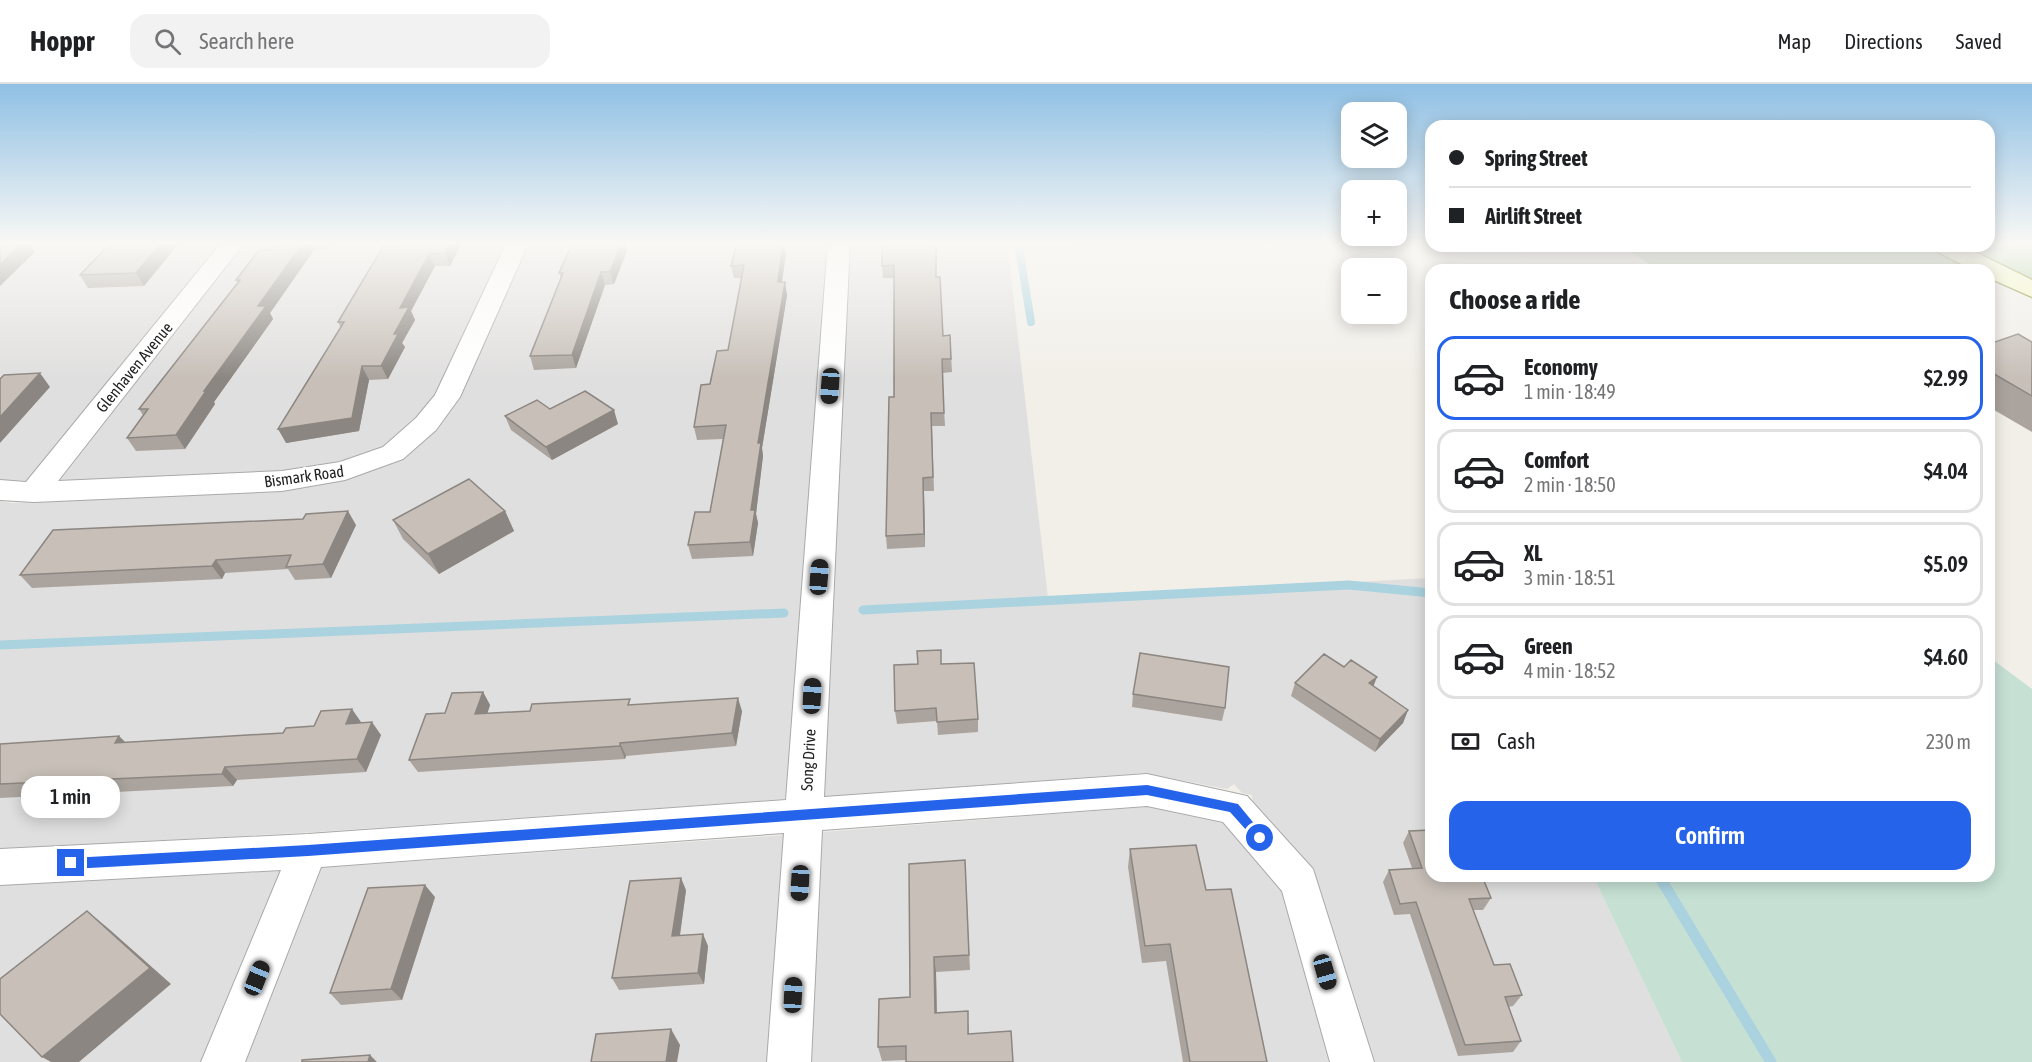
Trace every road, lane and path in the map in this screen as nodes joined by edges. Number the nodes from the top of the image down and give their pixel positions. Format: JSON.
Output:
{"nodes":[{"id":1,"x":197,"y":288,"type":"edge"},
{"id":2,"x":497,"y":288,"type":"edge"},
{"id":3,"x":836,"y":288,"type":"edge"},
{"id":4,"x":0,"y":490,"type":"edge"},
{"id":5,"x":34,"y":492,"type":"junction"},
{"id":6,"x":804,"y":816,"type":"junction"},
{"id":7,"x":308,"y":851,"type":"junction"},
{"id":8,"x":0,"y":867,"type":"edge"},
{"id":9,"x":223,"y":1062,"type":"edge"},
{"id":10,"x":789,"y":1062,"type":"edge"},
{"id":11,"x":1352,"y":1062,"type":"edge"}],
"edges":[{"from":1,"to":5,"type":"street","name":"Glenhaven Avenue"},
{"from":2,"to":5,"type":"street","name":"Bismark Road"},
{"from":3,"to":6,"type":"street","name":"Song Drive"},
{"from":4,"to":5,"type":"street","name":"Bismark Road"},
{"from":6,"to":7,"type":"street"},
{"from":6,"to":10,"type":"street","name":"Song Drive"},
{"from":6,"to":11,"type":"street"},
{"from":7,"to":8,"type":"street"},
{"from":7,"to":9,"type":"street"}]}
